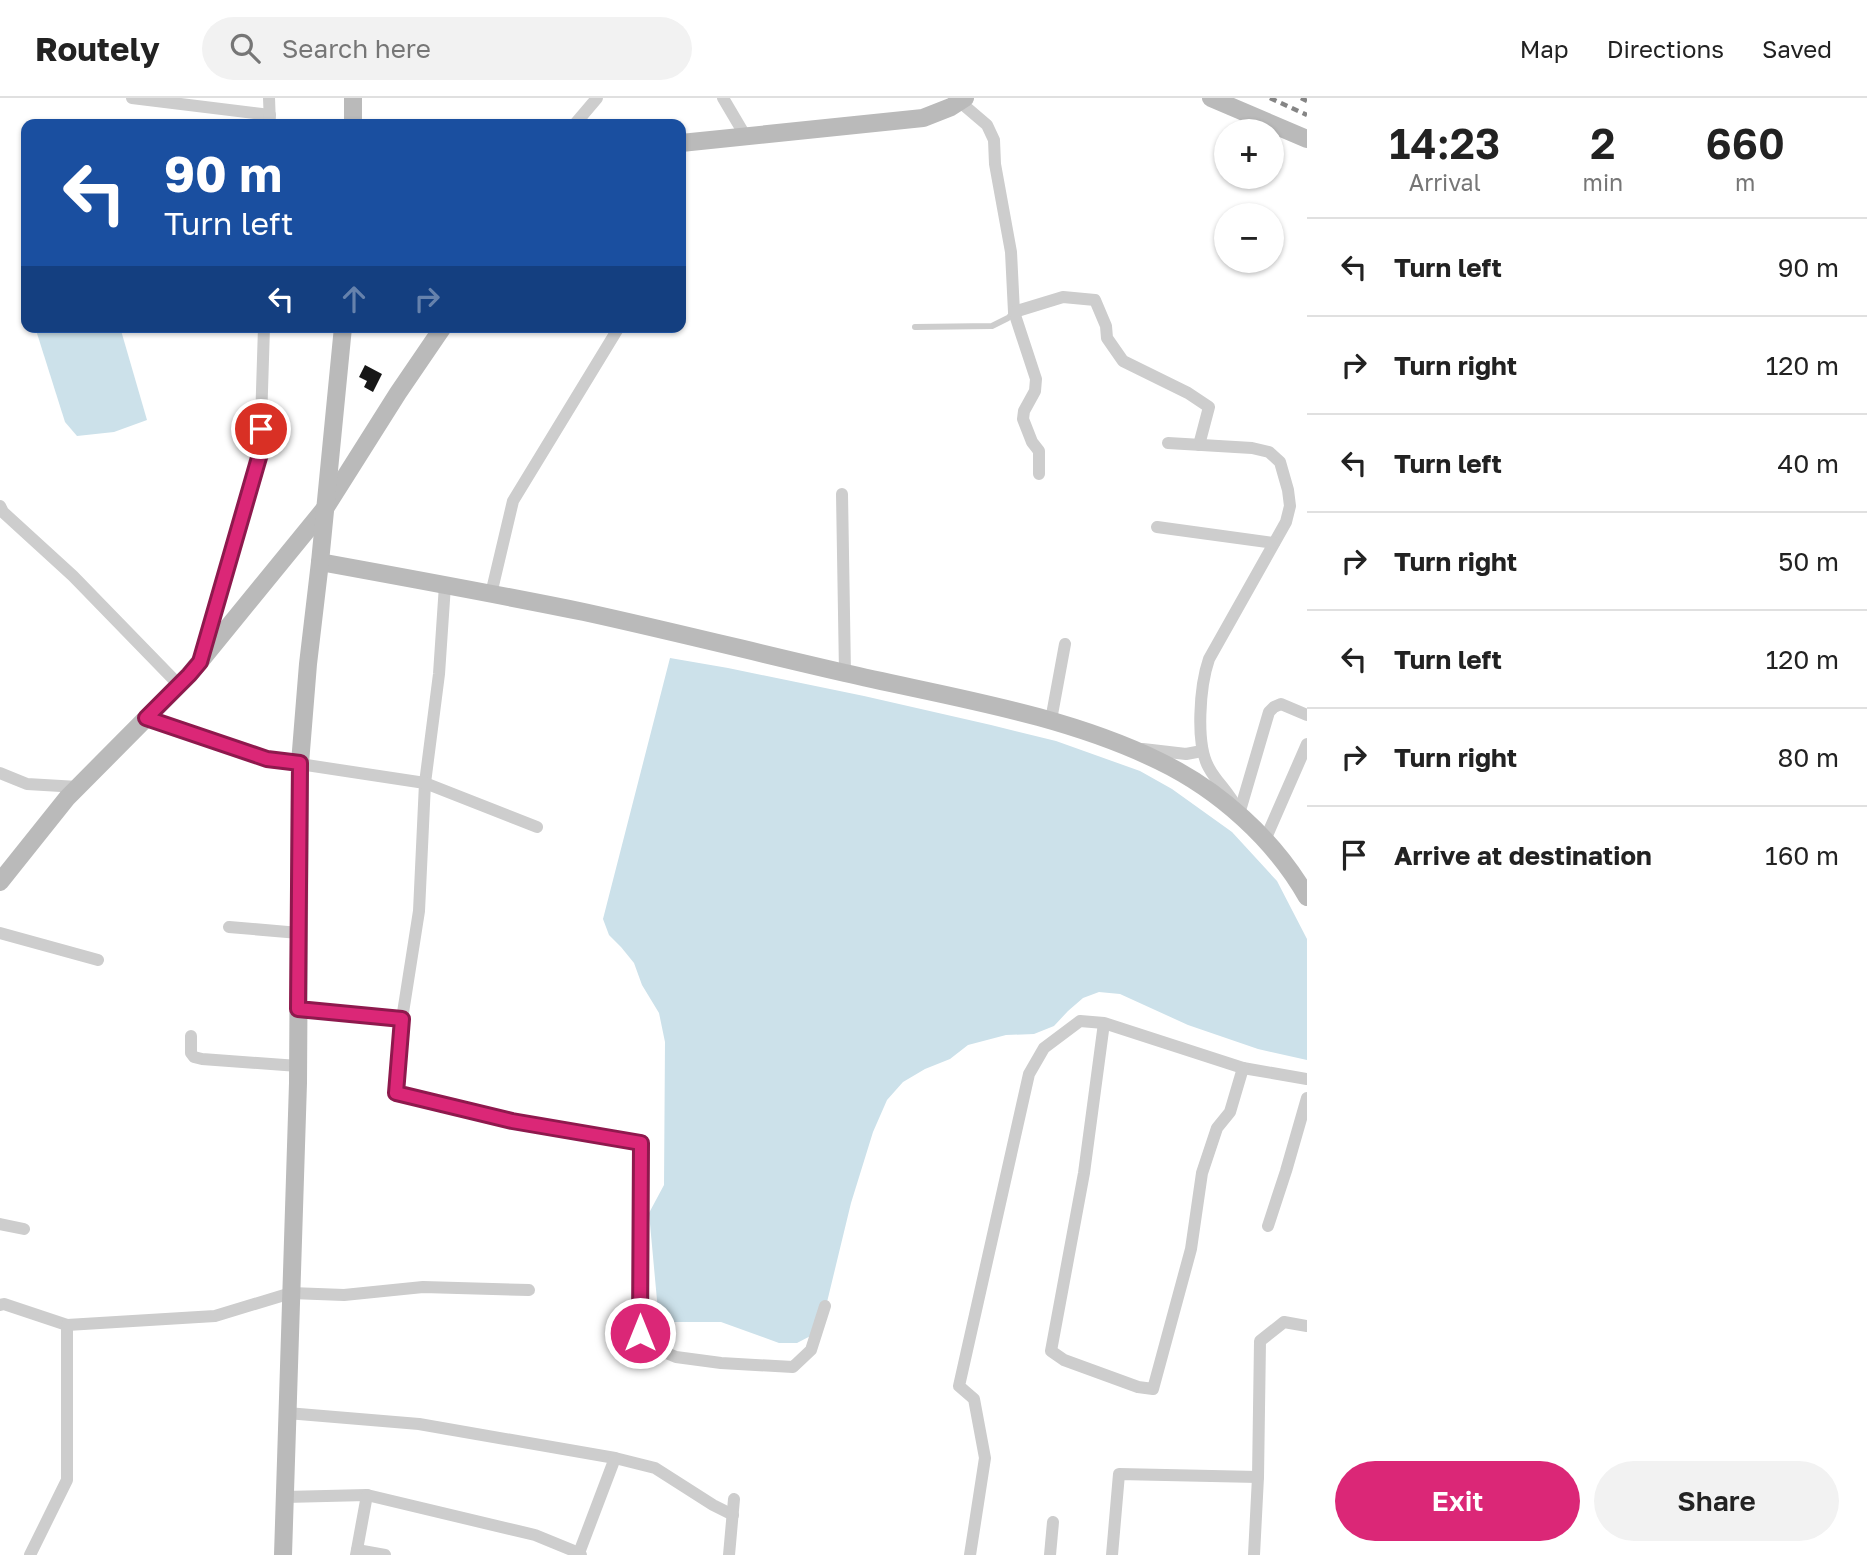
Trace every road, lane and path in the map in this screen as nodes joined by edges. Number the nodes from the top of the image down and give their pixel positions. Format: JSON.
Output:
{"nodes":[{"id":1,"x":132,"y":98,"type":"edge"},
{"id":2,"x":269,"y":98,"type":"edge"},
{"id":3,"x":353,"y":98,"type":"edge"},
{"id":4,"x":597,"y":98,"type":"edge"},
{"id":5,"x":723,"y":98,"type":"edge"},
{"id":6,"x":1211,"y":98,"type":"edge"},
{"id":7,"x":962,"y":100,"type":"edge"},
{"id":8,"x":270,"y":119,"type":"edge"},
{"id":9,"x":353,"y":119,"type":"edge"},
{"id":10,"x":579,"y":119,"type":"edge"},
{"id":11,"x":746,"y":137,"type":"junction"},
{"id":12,"x":1307,"y":139,"type":"edge"},
{"id":13,"x":686,"y":143,"type":"edge"},
{"id":14,"x":1014,"y":312,"type":"junction"},
{"id":15,"x":915,"y":327,"type":"dead end"},
{"id":16,"x":264,"y":333,"type":"edge"},
{"id":17,"x":342,"y":333,"type":"edge"},
{"id":18,"x":439,"y":333,"type":"edge"},
{"id":19,"x":615,"y":333,"type":"edge"},
{"id":20,"x":1168,"y":443,"type":"dead end"},
{"id":21,"x":1199,"y":445,"type":"junction"},
{"id":22,"x":1039,"y":474,"type":"dead end"},
{"id":23,"x":842,"y":494,"type":"dead end"},
{"id":24,"x":0,"y":506,"type":"edge"},
{"id":25,"x":326,"y":507,"type":"junction"},
{"id":26,"x":1157,"y":527,"type":"dead end"},
{"id":27,"x":1274,"y":543,"type":"junction"},
{"id":28,"x":320,"y":562,"type":"junction"},
{"id":29,"x":445,"y":585,"type":"junction"},
{"id":30,"x":491,"y":594,"type":"junction"},
{"id":31,"x":1065,"y":644,"type":"dead end"},
{"id":32,"x":200,"y":662,"type":"junction"},
{"id":33,"x":845,"y":673,"type":"junction"},
{"id":34,"x":179,"y":685,"type":"junction"},
{"id":35,"x":1307,"y":715,"type":"edge"},
{"id":36,"x":146,"y":718,"type":"junction"},
{"id":37,"x":1051,"y":720,"type":"junction"},
{"id":38,"x":1129,"y":747,"type":"junction"},
{"id":39,"x":1306,"y":748,"type":"edge"},
{"id":40,"x":1202,"y":751,"type":"junction"},
{"id":41,"x":300,"y":763,"type":"junction"},
{"id":42,"x":0,"y":773,"type":"edge"},
{"id":43,"x":425,"y":783,"type":"junction"},
{"id":44,"x":78,"y":787,"type":"junction"},
{"id":45,"x":1239,"y":814,"type":"junction"},
{"id":46,"x":537,"y":827,"type":"dead end"},
{"id":47,"x":1265,"y":840,"type":"junction"},
{"id":48,"x":0,"y":882,"type":"edge"},
{"id":49,"x":1307,"y":897,"type":"edge"},
{"id":50,"x":229,"y":927,"type":"dead end"},
{"id":51,"x":0,"y":933,"type":"edge"},
{"id":52,"x":299,"y":933,"type":"junction"},
{"id":53,"x":98,"y":960,"type":"dead end"},
{"id":54,"x":298,"y":1009,"type":"junction"},
{"id":55,"x":402,"y":1019,"type":"junction"},
{"id":56,"x":1104,"y":1023,"type":"junction"},
{"id":57,"x":191,"y":1036,"type":"dead end"},
{"id":58,"x":298,"y":1066,"type":"junction"},
{"id":59,"x":1242,"y":1068,"type":"junction"},
{"id":60,"x":1307,"y":1079,"type":"edge"},
{"id":61,"x":1307,"y":1098,"type":"edge"},
{"id":62,"x":0,"y":1224,"type":"edge"},
{"id":63,"x":1268,"y":1226,"type":"dead end"},
{"id":64,"x":24,"y":1229,"type":"dead end"},
{"id":65,"x":529,"y":1290,"type":"dead end"},
{"id":66,"x":291,"y":1293,"type":"junction"},
{"id":67,"x":0,"y":1304,"type":"edge"},
{"id":68,"x":825,"y":1306,"type":"dead end"},
{"id":69,"x":66,"y":1325,"type":"junction"},
{"id":70,"x":1307,"y":1325,"type":"edge"},
{"id":71,"x":287,"y":1413,"type":"junction"},
{"id":72,"x":615,"y":1458,"type":"junction"},
{"id":73,"x":1258,"y":1477,"type":"junction"},
{"id":74,"x":367,"y":1495,"type":"junction"},
{"id":75,"x":285,"y":1497,"type":"junction"},
{"id":76,"x":734,"y":1499,"type":"dead end"},
{"id":77,"x":733,"y":1515,"type":"junction"},
{"id":78,"x":1053,"y":1522,"type":"dead end"},
{"id":79,"x":356,"y":1552,"type":"edge"},
{"id":80,"x":580,"y":1554,"type":"edge"},
{"id":81,"x":30,"y":1555,"type":"edge"},
{"id":82,"x":283,"y":1555,"type":"edge"},
{"id":83,"x":385,"y":1555,"type":"edge"},
{"id":84,"x":729,"y":1555,"type":"edge"},
{"id":85,"x":970,"y":1555,"type":"edge"},
{"id":86,"x":1050,"y":1555,"type":"edge"},
{"id":87,"x":1112,"y":1555,"type":"edge"},
{"id":88,"x":1254,"y":1555,"type":"edge"}],
"edges":[{"from":1,"to":8,"type":"street"},
{"from":2,"to":8,"type":"street"},
{"from":3,"to":9,"type":"street"},
{"from":4,"to":10,"type":"street"},
{"from":5,"to":11,"type":"street"},
{"from":6,"to":12,"type":"street"},
{"from":7,"to":11,"type":"street"},
{"from":7,"to":14,"type":"street"},
{"from":11,"to":13,"type":"street"},
{"from":14,"to":15,"type":"lane"},
{"from":14,"to":21,"type":"street"},
{"from":14,"to":22,"type":"street"},
{"from":16,"to":32,"type":"street"},
{"from":17,"to":25,"type":"street"},
{"from":18,"to":25,"type":"street"},
{"from":19,"to":30,"type":"street"},
{"from":20,"to":21,"type":"street"},
{"from":21,"to":27,"type":"street"},
{"from":23,"to":33,"type":"street"},
{"from":24,"to":34,"type":"street"},
{"from":25,"to":28,"type":"street"},
{"from":25,"to":32,"type":"street"},
{"from":26,"to":27,"type":"street"},
{"from":27,"to":40,"type":"street"},
{"from":28,"to":29,"type":"street"},
{"from":28,"to":41,"type":"street"},
{"from":29,"to":30,"type":"street"},
{"from":29,"to":43,"type":"street"},
{"from":30,"to":33,"type":"street"},
{"from":31,"to":37,"type":"street"},
{"from":32,"to":34,"type":"street"},
{"from":33,"to":37,"type":"street"},
{"from":34,"to":36,"type":"street"},
{"from":35,"to":45,"type":"street"},
{"from":36,"to":41,"type":"street"},
{"from":36,"to":44,"type":"street"},
{"from":37,"to":38,"type":"street"},
{"from":38,"to":40,"type":"street"},
{"from":38,"to":45,"type":"street"},
{"from":39,"to":47,"type":"street"},
{"from":40,"to":45,"type":"street"},
{"from":41,"to":43,"type":"street"},
{"from":41,"to":52,"type":"street"},
{"from":42,"to":44,"type":"street"},
{"from":43,"to":46,"type":"street"},
{"from":43,"to":55,"type":"street"},
{"from":44,"to":48,"type":"street"},
{"from":45,"to":47,"type":"street"},
{"from":47,"to":49,"type":"street"},
{"from":50,"to":52,"type":"street"},
{"from":51,"to":53,"type":"street"},
{"from":52,"to":54,"type":"street"},
{"from":54,"to":55,"type":"street"},
{"from":54,"to":58,"type":"street"},
{"from":55,"to":68,"type":"street"},
{"from":56,"to":59,"type":"street"},
{"from":56,"to":59,"type":"street"},
{"from":56,"to":85,"type":"street"},
{"from":57,"to":58,"type":"street"},
{"from":58,"to":66,"type":"street"},
{"from":59,"to":60,"type":"street"},
{"from":61,"to":63,"type":"street"},
{"from":62,"to":64,"type":"street"},
{"from":65,"to":66,"type":"street"},
{"from":66,"to":69,"type":"street"},
{"from":66,"to":71,"type":"street"},
{"from":67,"to":69,"type":"street"},
{"from":69,"to":81,"type":"street"},
{"from":70,"to":73,"type":"street"},
{"from":71,"to":72,"type":"street"},
{"from":71,"to":75,"type":"street"},
{"from":72,"to":77,"type":"street"},
{"from":72,"to":80,"type":"street"},
{"from":73,"to":87,"type":"street"},
{"from":73,"to":88,"type":"street"},
{"from":74,"to":75,"type":"street"},
{"from":74,"to":79,"type":"street"},
{"from":74,"to":80,"type":"street"},
{"from":75,"to":82,"type":"street"},
{"from":76,"to":77,"type":"street"},
{"from":77,"to":84,"type":"street"},
{"from":78,"to":86,"type":"street"},
{"from":79,"to":83,"type":"street"}]}
